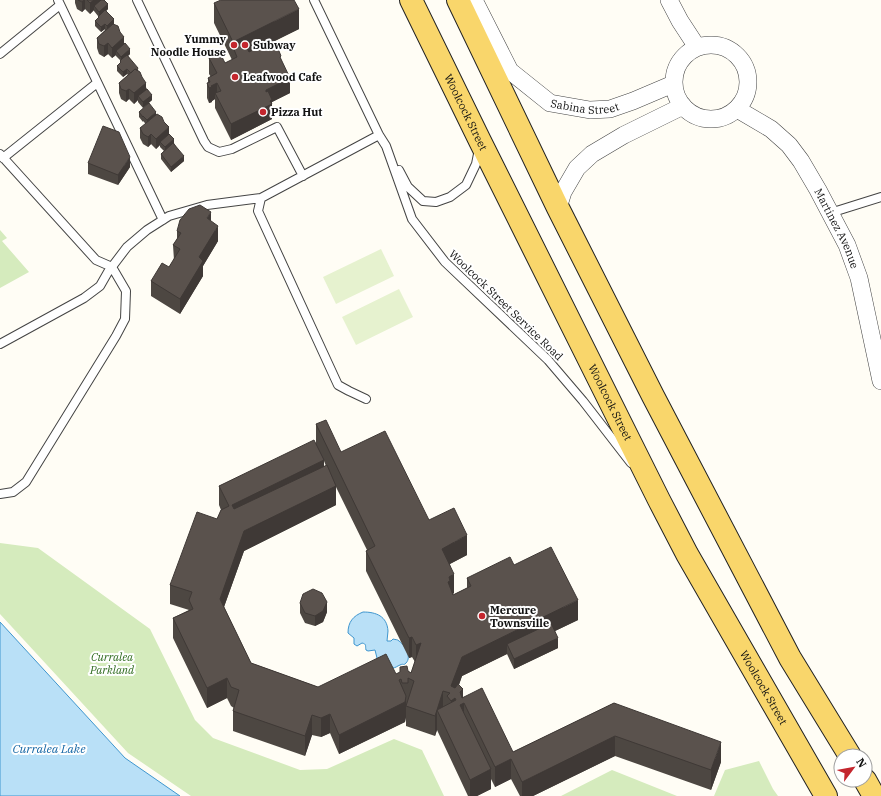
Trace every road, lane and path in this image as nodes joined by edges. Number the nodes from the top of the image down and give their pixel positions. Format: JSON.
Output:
{"nodes":[{"id":1,"x":137,"y":0,"type":"edge"},
{"id":2,"x":314,"y":0,"type":"edge"},
{"id":3,"x":411,"y":0,"type":"edge"},
{"id":4,"x":458,"y":0,"type":"edge"},
{"id":5,"x":474,"y":0,"type":"edge"},
{"id":6,"x":669,"y":0,"type":"edge"},
{"id":7,"x":59,"y":3,"type":"edge"},
{"id":8,"x":697,"y":47,"type":"junction"},
{"id":9,"x":0,"y":54,"type":"edge"},
{"id":10,"x":97,"y":83,"type":"junction"},
{"id":11,"x":673,"y":84,"type":"junction"},
{"id":12,"x":683,"y":106,"type":"junction"},
{"id":13,"x":737,"y":109,"type":"junction"},
{"id":14,"x":379,"y":135,"type":"junction"},
{"id":15,"x":480,"y":141,"type":"junction"},
{"id":16,"x":386,"y":146,"type":"junction"},
{"id":17,"x":2,"y":156,"type":"edge"},
{"id":18,"x":303,"y":176,"type":"junction"},
{"id":19,"x":881,"y":197,"type":"edge"},
{"id":20,"x":261,"y":198,"type":"junction"},
{"id":21,"x":558,"y":208,"type":"junction"},
{"id":22,"x":830,"y":213,"type":"junction"},
{"id":23,"x":163,"y":220,"type":"junction"},
{"id":24,"x":112,"y":267,"type":"junction"},
{"id":25,"x":0,"y":344,"type":"edge"},
{"id":26,"x":881,"y":381,"type":"edge"},
{"id":27,"x":366,"y":399,"type":"dead end"},
{"id":28,"x":0,"y":494,"type":"edge"},
{"id":29,"x":659,"y":500,"type":"junction"},
{"id":30,"x":845,"y":748,"type":"edge"},
{"id":31,"x":826,"y":796,"type":"edge"}],
"edges":[{"from":1,"to":18,"type":"lane"},
{"from":2,"to":14,"type":"lane","name":"Woolcock Street Service Road"},
{"from":3,"to":15,"type":"main road","name":"Woolcock Street"},
{"from":4,"to":21,"type":"main road"},
{"from":5,"to":11,"type":"street","name":"Sabina Street"},
{"from":6,"to":8,"type":"street"},
{"from":7,"to":9,"type":"lane"},
{"from":7,"to":10,"type":"lane"},
{"from":8,"to":11,"type":"street"},
{"from":8,"to":13,"type":"street"},
{"from":10,"to":17,"type":"lane"},
{"from":10,"to":23,"type":"lane"},
{"from":11,"to":12,"type":"street"},
{"from":12,"to":13,"type":"street"},
{"from":12,"to":21,"type":"street"},
{"from":13,"to":22,"type":"street","name":"Martinez Avenue"},
{"from":14,"to":16,"type":"lane","name":"Woolcock Street Service Road"},
{"from":14,"to":18,"type":"lane"},
{"from":15,"to":16,"type":"lane"},
{"from":15,"to":29,"type":"main road","name":"Woolcock Street"},
{"from":16,"to":29,"type":"lane","name":"Woolcock Street Service Road"},
{"from":17,"to":24,"type":"lane"},
{"from":18,"to":20,"type":"lane"},
{"from":19,"to":22,"type":"lane"},
{"from":20,"to":23,"type":"lane"},
{"from":20,"to":27,"type":"lane"},
{"from":21,"to":30,"type":"main road"},
{"from":22,"to":26,"type":"street","name":"Martinez Avenue"},
{"from":23,"to":24,"type":"lane"},
{"from":24,"to":25,"type":"lane"},
{"from":24,"to":28,"type":"lane"},
{"from":29,"to":31,"type":"main road","name":"Woolcock Street"}]}
